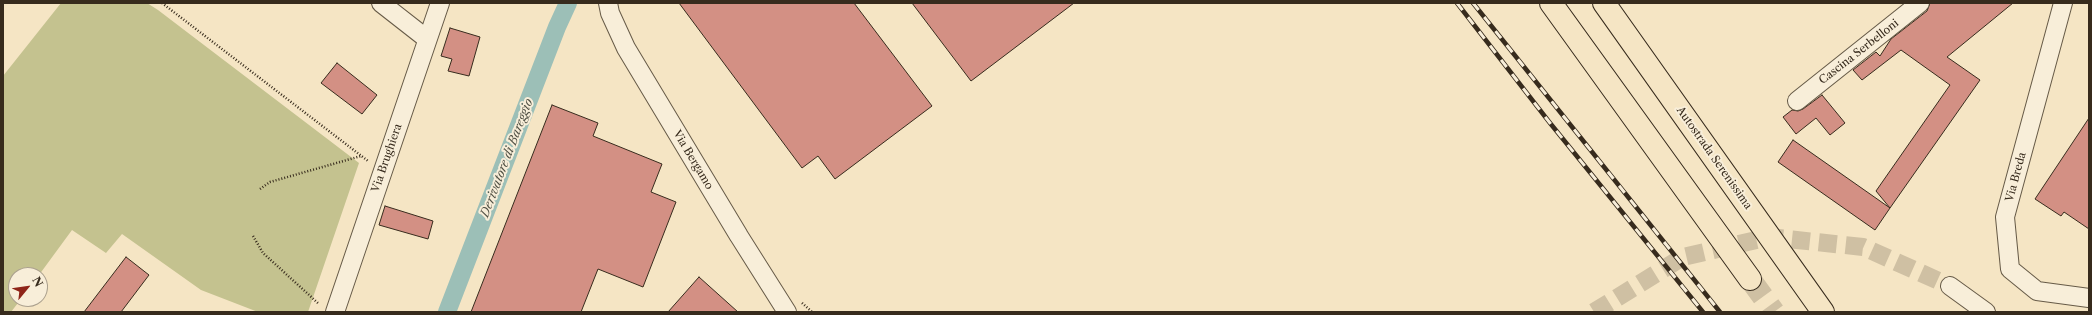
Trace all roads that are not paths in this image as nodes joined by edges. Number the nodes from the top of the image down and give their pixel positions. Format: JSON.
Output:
{"nodes":[{"id":1,"x":381,"y":3,"type":"edge"},
{"id":2,"x":440,"y":3,"type":"edge"},
{"id":3,"x":608,"y":3,"type":"edge"},
{"id":4,"x":1551,"y":3,"type":"edge"},
{"id":5,"x":1604,"y":3,"type":"edge"},
{"id":6,"x":1920,"y":3,"type":"edge"},
{"id":7,"x":2063,"y":3,"type":"edge"},
{"id":8,"x":427,"y":39,"type":"junction"},
{"id":9,"x":1797,"y":101,"type":"dead end"},
{"id":10,"x":1750,"y":279,"type":"tunnel mouth"},
{"id":11,"x":1950,"y":286,"type":"tunnel mouth"},
{"id":12,"x":2089,"y":298,"type":"edge"},
{"id":13,"x":328,"y":309,"type":"edge"},
{"id":14,"x":787,"y":312,"type":"edge"},
{"id":15,"x":1823,"y":312,"type":"edge"},
{"id":16,"x":1986,"y":312,"type":"edge"}],
"edges":[{"from":1,"to":8,"type":"street"},
{"from":2,"to":8,"type":"street","name":"Via Brughiera"},
{"from":3,"to":14,"type":"street","name":"Via Bergamo"},
{"from":4,"to":10,"type":"highway"},
{"from":5,"to":15,"type":"highway","name":"Autostrada Serenissima"},
{"from":6,"to":9,"type":"street","name":"Cascina Serbelloni"},
{"from":7,"to":12,"type":"street","name":"Via Breda"},
{"from":8,"to":13,"type":"street","name":"Via Brughiera"},
{"from":11,"to":16,"type":"street"}]}
